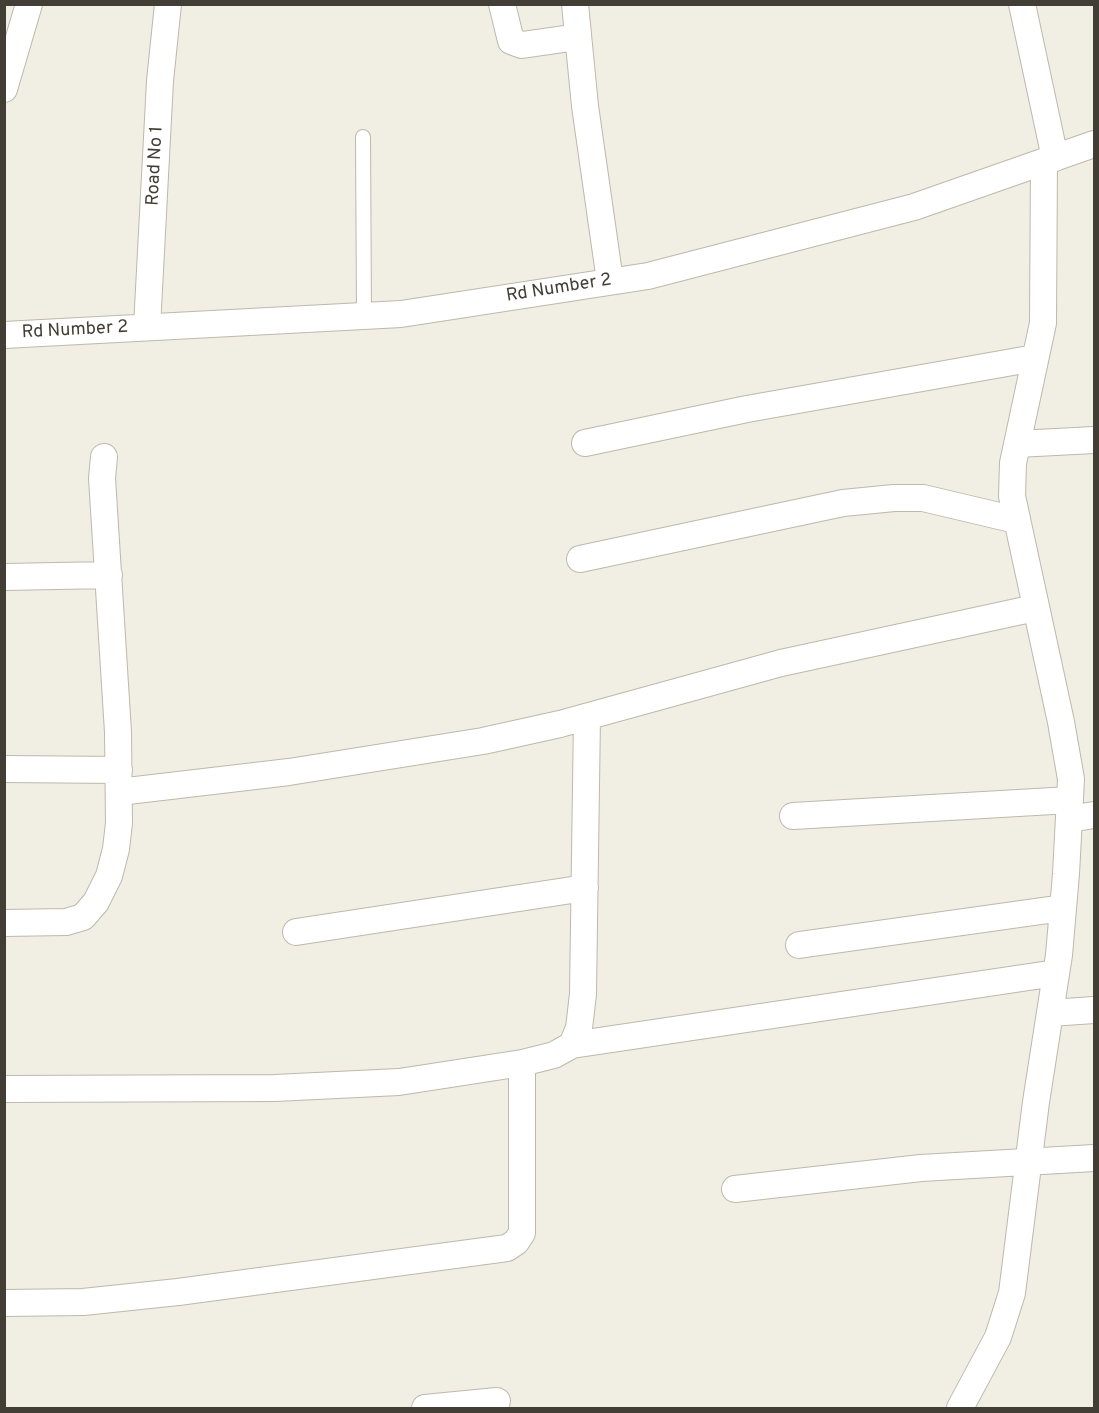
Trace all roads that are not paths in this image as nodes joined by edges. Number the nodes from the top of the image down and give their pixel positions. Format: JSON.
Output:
{"nodes":[{"id":1,"x":28,"y":4,"type":"edge"},
{"id":2,"x":168,"y":4,"type":"edge"},
{"id":3,"x":502,"y":4,"type":"edge"},
{"id":4,"x":575,"y":4,"type":"edge"},
{"id":5,"x":1022,"y":4,"type":"edge"},
{"id":6,"x":578,"y":37,"type":"junction"},
{"id":7,"x":4,"y":89,"type":"edge"},
{"id":8,"x":363,"y":137,"type":"dead end"},
{"id":9,"x":1095,"y":144,"type":"edge"},
{"id":10,"x":1050,"y":160,"type":"junction"},
{"id":11,"x":610,"y":281,"type":"junction"},
{"id":12,"x":364,"y":316,"type":"junction"},
{"id":13,"x":147,"y":327,"type":"junction"},
{"id":14,"x":4,"y":335,"type":"edge"},
{"id":15,"x":1035,"y":358,"type":"junction"},
{"id":16,"x":1095,"y":440,"type":"edge"},
{"id":17,"x":585,"y":443,"type":"dead end"},
{"id":18,"x":1017,"y":444,"type":"junction"},
{"id":19,"x":104,"y":457,"type":"dead end"},
{"id":20,"x":1016,"y":520,"type":"junction"},
{"id":21,"x":580,"y":559,"type":"dead end"},
{"id":22,"x":109,"y":575,"type":"junction"},
{"id":23,"x":4,"y":577,"type":"edge"},
{"id":24,"x":1035,"y":608,"type":"junction"},
{"id":25,"x":586,"y":717,"type":"junction"},
{"id":26,"x":4,"y":769,"type":"edge"},
{"id":27,"x":119,"y":781,"type":"junction"},
{"id":28,"x":1070,"y":809,"type":"junction"},
{"id":29,"x":1095,"y":815,"type":"edge"},
{"id":30,"x":793,"y":816,"type":"dead end"},
{"id":31,"x":585,"y":888,"type":"junction"},
{"id":32,"x":1063,"y":908,"type":"junction"},
{"id":33,"x":4,"y":923,"type":"edge"},
{"id":34,"x":296,"y":932,"type":"dead end"},
{"id":35,"x":799,"y":945,"type":"dead end"},
{"id":36,"x":1056,"y":973,"type":"junction"},
{"id":37,"x":1095,"y":1011,"type":"edge"},
{"id":38,"x":1050,"y":1013,"type":"junction"},
{"id":39,"x":572,"y":1045,"type":"junction"},
{"id":40,"x":522,"y":1063,"type":"junction"},
{"id":41,"x":4,"y":1089,"type":"edge"},
{"id":42,"x":1095,"y":1158,"type":"edge"},
{"id":43,"x":1030,"y":1162,"type":"junction"},
{"id":44,"x":735,"y":1188,"type":"dead end"},
{"id":45,"x":4,"y":1303,"type":"edge"},
{"id":46,"x":497,"y":1401,"type":"dead end"},
{"id":47,"x":425,"y":1408,"type":"edge"},
{"id":48,"x":960,"y":1408,"type":"edge"}],
"edges":[{"from":1,"to":7,"type":"street"},
{"from":2,"to":13,"type":"street","name":"Road No 1"},
{"from":3,"to":6,"type":"street"},
{"from":4,"to":6,"type":"street"},
{"from":5,"to":10,"type":"street"},
{"from":6,"to":11,"type":"street"},
{"from":8,"to":12,"type":"lane"},
{"from":9,"to":10,"type":"street","name":"Rd Number 2"},
{"from":10,"to":11,"type":"street","name":"Rd Number 2"},
{"from":10,"to":15,"type":"street"},
{"from":11,"to":12,"type":"street","name":"Rd Number 2"},
{"from":12,"to":13,"type":"street","name":"Rd Number 2"},
{"from":13,"to":14,"type":"street","name":"Rd Number 2"},
{"from":15,"to":17,"type":"street"},
{"from":15,"to":18,"type":"street"},
{"from":16,"to":18,"type":"street"},
{"from":18,"to":20,"type":"street"},
{"from":19,"to":22,"type":"street"},
{"from":20,"to":21,"type":"street"},
{"from":20,"to":24,"type":"street"},
{"from":22,"to":23,"type":"street"},
{"from":22,"to":27,"type":"street"},
{"from":24,"to":25,"type":"street"},
{"from":24,"to":28,"type":"street"},
{"from":25,"to":27,"type":"street"},
{"from":25,"to":31,"type":"street"},
{"from":26,"to":27,"type":"street"},
{"from":27,"to":33,"type":"street"},
{"from":28,"to":29,"type":"street"},
{"from":28,"to":30,"type":"street"},
{"from":28,"to":32,"type":"street"},
{"from":31,"to":34,"type":"street"},
{"from":31,"to":39,"type":"street"},
{"from":32,"to":35,"type":"street"},
{"from":32,"to":36,"type":"street"},
{"from":36,"to":38,"type":"street"},
{"from":36,"to":39,"type":"street"},
{"from":37,"to":38,"type":"street"},
{"from":38,"to":43,"type":"street"},
{"from":39,"to":40,"type":"street"},
{"from":40,"to":41,"type":"street"},
{"from":40,"to":45,"type":"street"},
{"from":42,"to":43,"type":"street"},
{"from":43,"to":44,"type":"street"},
{"from":43,"to":48,"type":"street"},
{"from":46,"to":47,"type":"street"}]}
